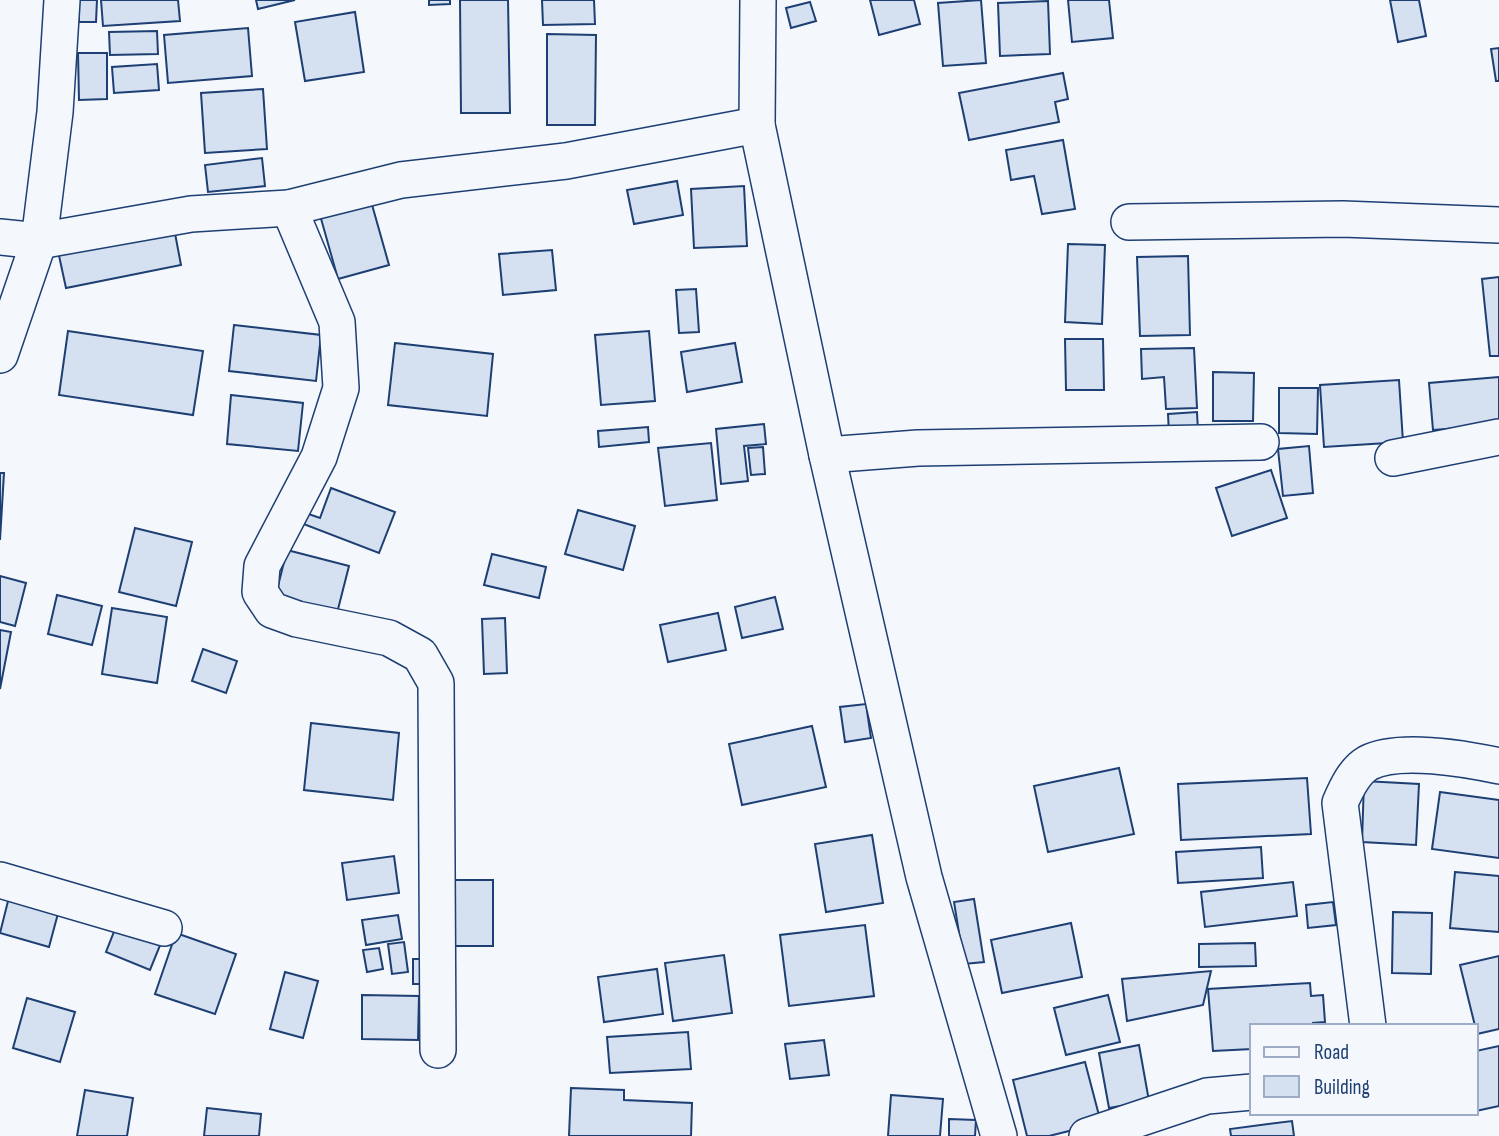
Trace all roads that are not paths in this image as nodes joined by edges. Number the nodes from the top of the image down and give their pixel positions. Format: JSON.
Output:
{"nodes":[{"id":1,"x":62,"y":0,"type":"edge"},
{"id":2,"x":758,"y":0,"type":"edge"},
{"id":3,"x":757,"y":125,"type":"junction"},
{"id":4,"x":289,"y":208,"type":"junction"},
{"id":5,"x":1129,"y":222,"type":"dead end"},
{"id":6,"x":1499,"y":225,"type":"edge"},
{"id":7,"x":0,"y":237,"type":"edge"},
{"id":8,"x":39,"y":241,"type":"junction"},
{"id":9,"x":0,"y":355,"type":"edge"},
{"id":10,"x":1499,"y":437,"type":"edge"},
{"id":11,"x":1261,"y":442,"type":"dead end"},
{"id":12,"x":827,"y":455,"type":"junction"},
{"id":13,"x":1393,"y":457,"type":"dead end"},
{"id":14,"x":1499,"y":766,"type":"edge"},
{"id":15,"x":0,"y":880,"type":"edge"},
{"id":16,"x":164,"y":928,"type":"dead end"},
{"id":17,"x":1368,"y":1024,"type":"edge"},
{"id":18,"x":438,"y":1050,"type":"dead end"},
{"id":19,"x":1250,"y":1093,"type":"edge"},
{"id":20,"x":999,"y":1136,"type":"edge"},
{"id":21,"x":1087,"y":1136,"type":"edge"}],
"edges":[{"from":1,"to":8,"type":"street"},
{"from":2,"to":3,"type":"street"},
{"from":3,"to":4,"type":"street"},
{"from":3,"to":12,"type":"street"},
{"from":4,"to":8,"type":"street"},
{"from":4,"to":18,"type":"street"},
{"from":5,"to":6,"type":"street"},
{"from":7,"to":8,"type":"street"},
{"from":8,"to":9,"type":"street"},
{"from":10,"to":13,"type":"street"},
{"from":11,"to":12,"type":"street"},
{"from":12,"to":20,"type":"street"},
{"from":14,"to":17,"type":"street"},
{"from":15,"to":16,"type":"street"},
{"from":19,"to":21,"type":"street"}]}
